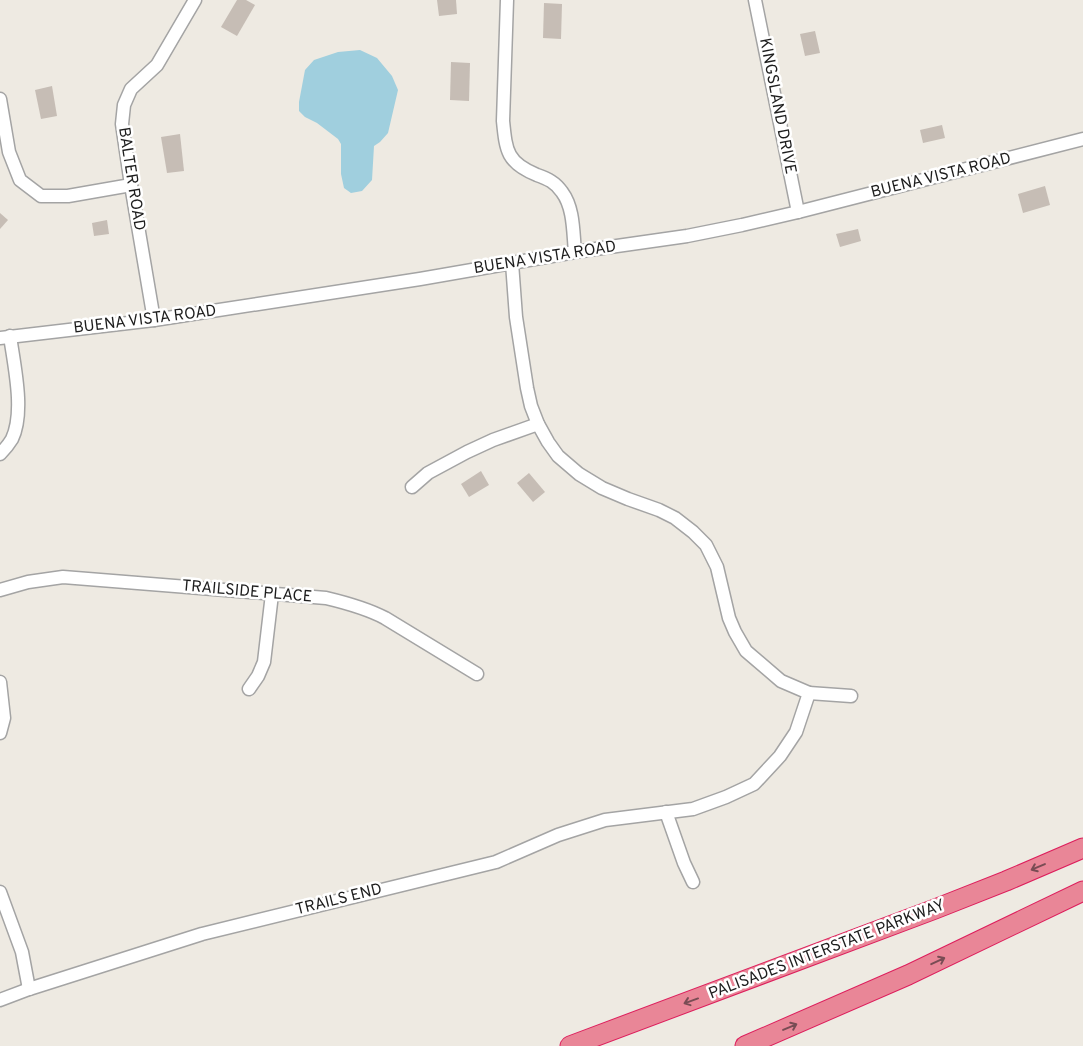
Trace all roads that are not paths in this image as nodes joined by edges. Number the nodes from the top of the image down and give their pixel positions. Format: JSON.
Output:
{"nodes":[{"id":1,"x":195,"y":0,"type":"edge"},
{"id":2,"x":507,"y":0,"type":"edge"},
{"id":3,"x":755,"y":0,"type":"edge"},
{"id":4,"x":0,"y":99,"type":"edge"},
{"id":5,"x":1083,"y":139,"type":"edge"},
{"id":6,"x":131,"y":185,"type":"junction"},
{"id":7,"x":798,"y":212,"type":"junction"},
{"id":8,"x":576,"y":252,"type":"junction"},
{"id":9,"x":512,"y":262,"type":"junction"},
{"id":10,"x":154,"y":320,"type":"junction"},
{"id":11,"x":5,"y":337,"type":"edge"},
{"id":12,"x":538,"y":424,"type":"junction"},
{"id":13,"x":0,"y":454,"type":"edge"},
{"id":14,"x":412,"y":487,"type":"dead end"},
{"id":15,"x":0,"y":590,"type":"edge"},
{"id":16,"x":272,"y":594,"type":"junction"},
{"id":17,"x":477,"y":674,"type":"dead end"},
{"id":18,"x":0,"y":682,"type":"edge"},
{"id":19,"x":249,"y":689,"type":"dead end"},
{"id":20,"x":809,"y":693,"type":"junction"},
{"id":21,"x":851,"y":696,"type":"dead end"},
{"id":22,"x":0,"y":733,"type":"edge"},
{"id":23,"x":666,"y":812,"type":"junction"},
{"id":24,"x":1083,"y":848,"type":"edge"},
{"id":25,"x":693,"y":882,"type":"dead end"},
{"id":26,"x":1083,"y":891,"type":"edge"},
{"id":27,"x":0,"y":892,"type":"edge"},
{"id":28,"x":29,"y":989,"type":"junction"},
{"id":29,"x":0,"y":1000,"type":"edge"},
{"id":30,"x":570,"y":1046,"type":"edge"},
{"id":31,"x":745,"y":1046,"type":"edge"}],
"edges":[{"from":1,"to":6,"type":"street","name":"BALTER ROAD"},
{"from":2,"to":8,"type":"street"},
{"from":3,"to":7,"type":"street","name":"KINGSLAND DRIVE"},
{"from":4,"to":6,"type":"street"},
{"from":5,"to":7,"type":"street","name":"BUENA VISTA ROAD"},
{"from":6,"to":10,"type":"street","name":"BALTER ROAD"},
{"from":7,"to":8,"type":"street","name":"BUENA VISTA ROAD"},
{"from":8,"to":9,"type":"street","name":"BUENA VISTA ROAD"},
{"from":9,"to":10,"type":"street","name":"BUENA VISTA ROAD"},
{"from":9,"to":12,"type":"street"},
{"from":10,"to":11,"type":"street","name":"BUENA VISTA ROAD"},
{"from":11,"to":13,"type":"street"},
{"from":12,"to":14,"type":"street"},
{"from":12,"to":20,"type":"street"},
{"from":15,"to":16,"type":"street","name":"TRAILSIDE PLACE"},
{"from":16,"to":17,"type":"street","name":"TRAILSIDE PLACE"},
{"from":16,"to":19,"type":"street"},
{"from":18,"to":22,"type":"street"},
{"from":20,"to":21,"type":"street"},
{"from":20,"to":23,"type":"street","name":"TRAILS END"},
{"from":23,"to":25,"type":"street"},
{"from":23,"to":28,"type":"street","name":"TRAILS END"},
{"from":24,"to":30,"type":"highway","name":"PALISADES INTERSTATE PARKWAY","one_way":true},
{"from":31,"to":26,"type":"highway","one_way":true},
{"from":27,"to":28,"type":"street"},
{"from":28,"to":29,"type":"street","name":"TRAILS END"}]}
